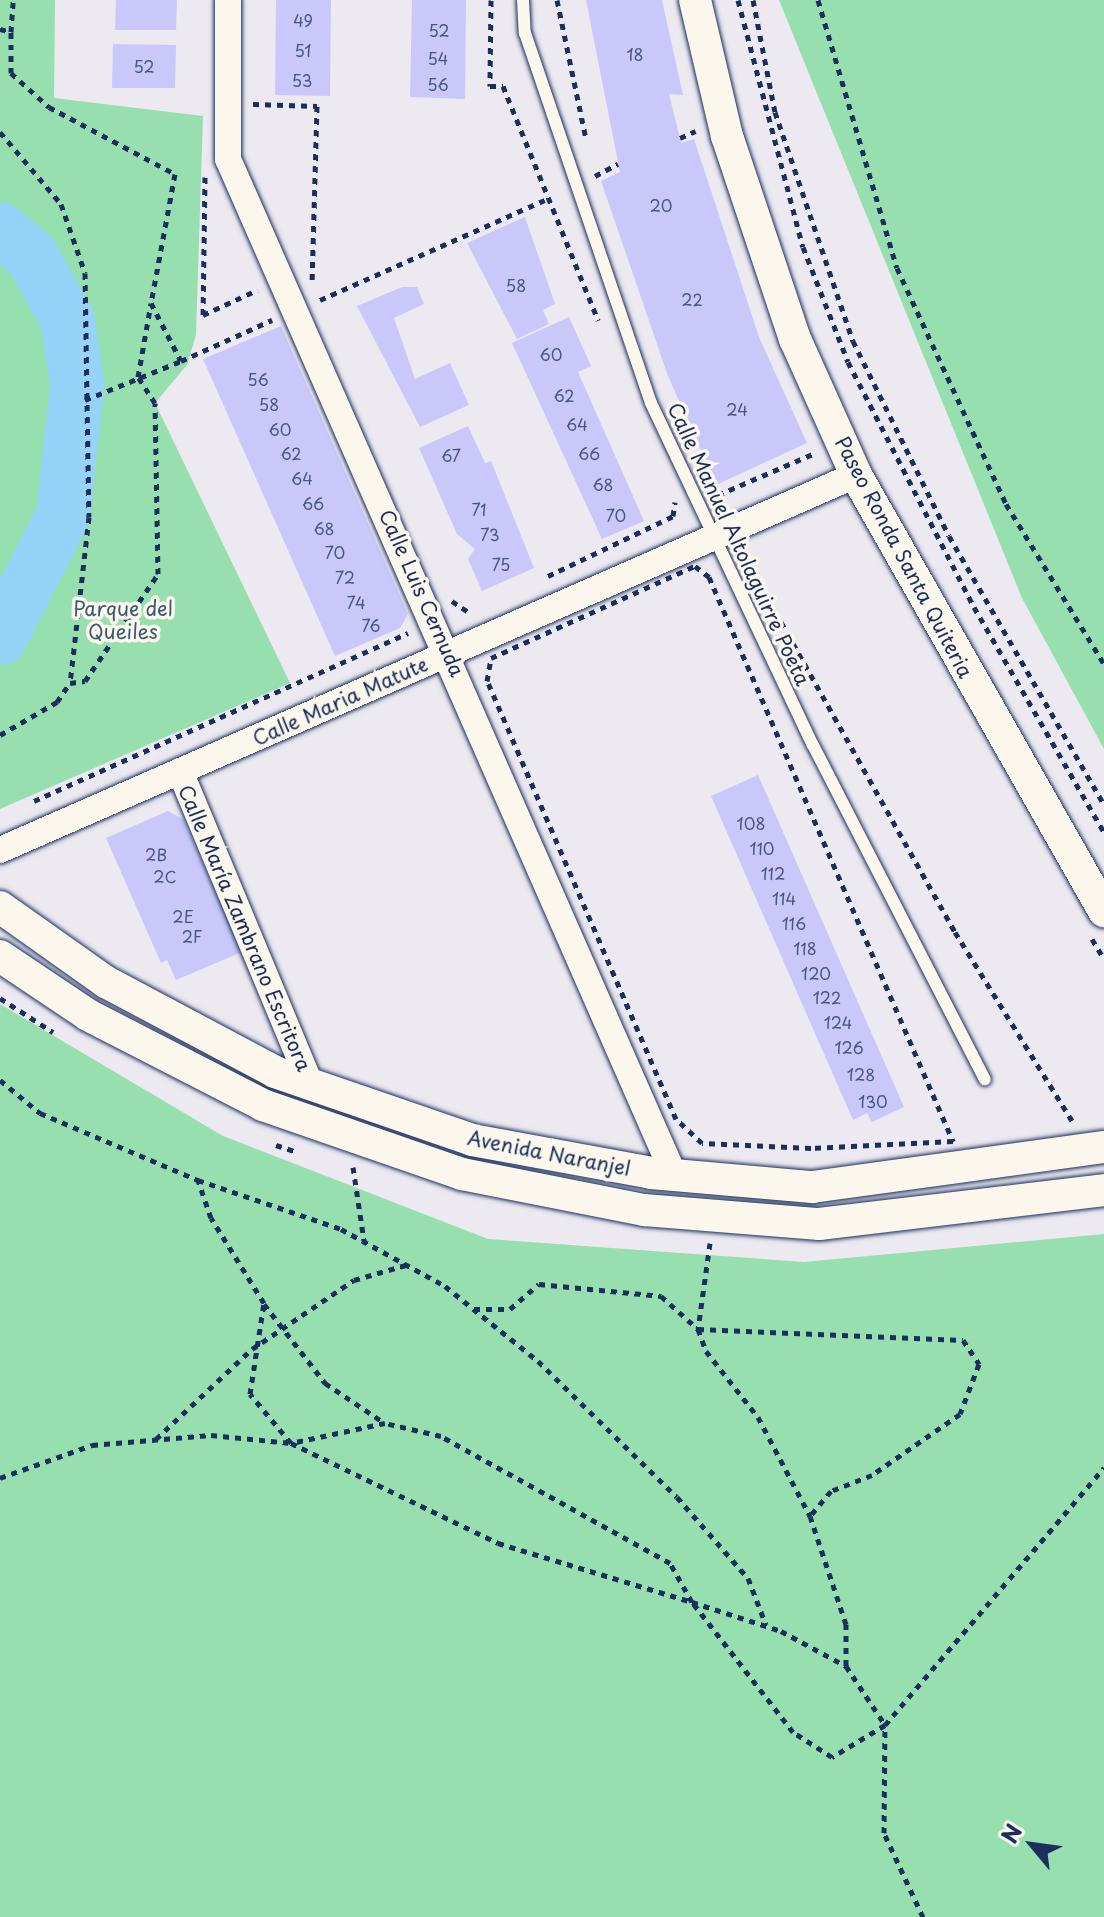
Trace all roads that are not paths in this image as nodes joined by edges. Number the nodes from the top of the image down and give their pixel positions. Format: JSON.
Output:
{"nodes":[{"id":1,"x":228,"y":0,"type":"edge"},
{"id":2,"x":523,"y":0,"type":"edge"},
{"id":3,"x":695,"y":0,"type":"edge"},
{"id":4,"x":711,"y":0,"type":"edge"},
{"id":5,"x":856,"y":475,"type":"junction"},
{"id":6,"x":710,"y":535,"type":"junction"},
{"id":7,"x":449,"y":653,"type":"junction"},
{"id":8,"x":180,"y":771,"type":"junction"},
{"id":9,"x":0,"y":850,"type":"edge"},
{"id":10,"x":1104,"y":883,"type":"edge"},
{"id":11,"x":0,"y":907,"type":"edge"},
{"id":12,"x":1096,"y":922,"type":"edge"},
{"id":13,"x":0,"y":956,"type":"edge"},
{"id":14,"x":985,"y":1079,"type":"dead end"},
{"id":15,"x":310,"y":1084,"type":"junction"},
{"id":16,"x":1104,"y":1147,"type":"edge"},
{"id":17,"x":674,"y":1175,"type":"junction"},
{"id":18,"x":1104,"y":1190,"type":"edge"}],
"edges":[{"from":1,"to":7,"type":"street","name":"Calle Luis Cernuda"},
{"from":2,"to":6,"type":"lane","name":"Calle Manuel Altolaguirre Poeta"},
{"from":3,"to":5,"type":"street","name":"Paseo Ronda Santa Quiteria"},
{"from":4,"to":10,"type":"street","name":"Paseo Ronda Santa Quiteria"},
{"from":5,"to":6,"type":"street","name":"Calle Maria Matute"},
{"from":5,"to":12,"type":"street","name":"Paseo Ronda Santa Quiteria"},
{"from":6,"to":7,"type":"street","name":"Calle Maria Matute"},
{"from":6,"to":14,"type":"lane","name":"Calle Manuel Altolaguirre Poeta"},
{"from":7,"to":8,"type":"street","name":"Calle Maria Matute"},
{"from":7,"to":17,"type":"street","name":"Calle Luis Cernuda"},
{"from":8,"to":9,"type":"street","name":"Calle Maria Matute"},
{"from":8,"to":15,"type":"street","name":"Calle María Zambrano Escritora"},
{"from":11,"to":15,"type":"street","name":"Avenida Naranjel"},
{"from":13,"to":18,"type":"street","name":"Avenida Naranjel"},
{"from":15,"to":17,"type":"street","name":"Avenida Naranjel"},
{"from":16,"to":17,"type":"street","name":"Avenida Naranjel"}]}
